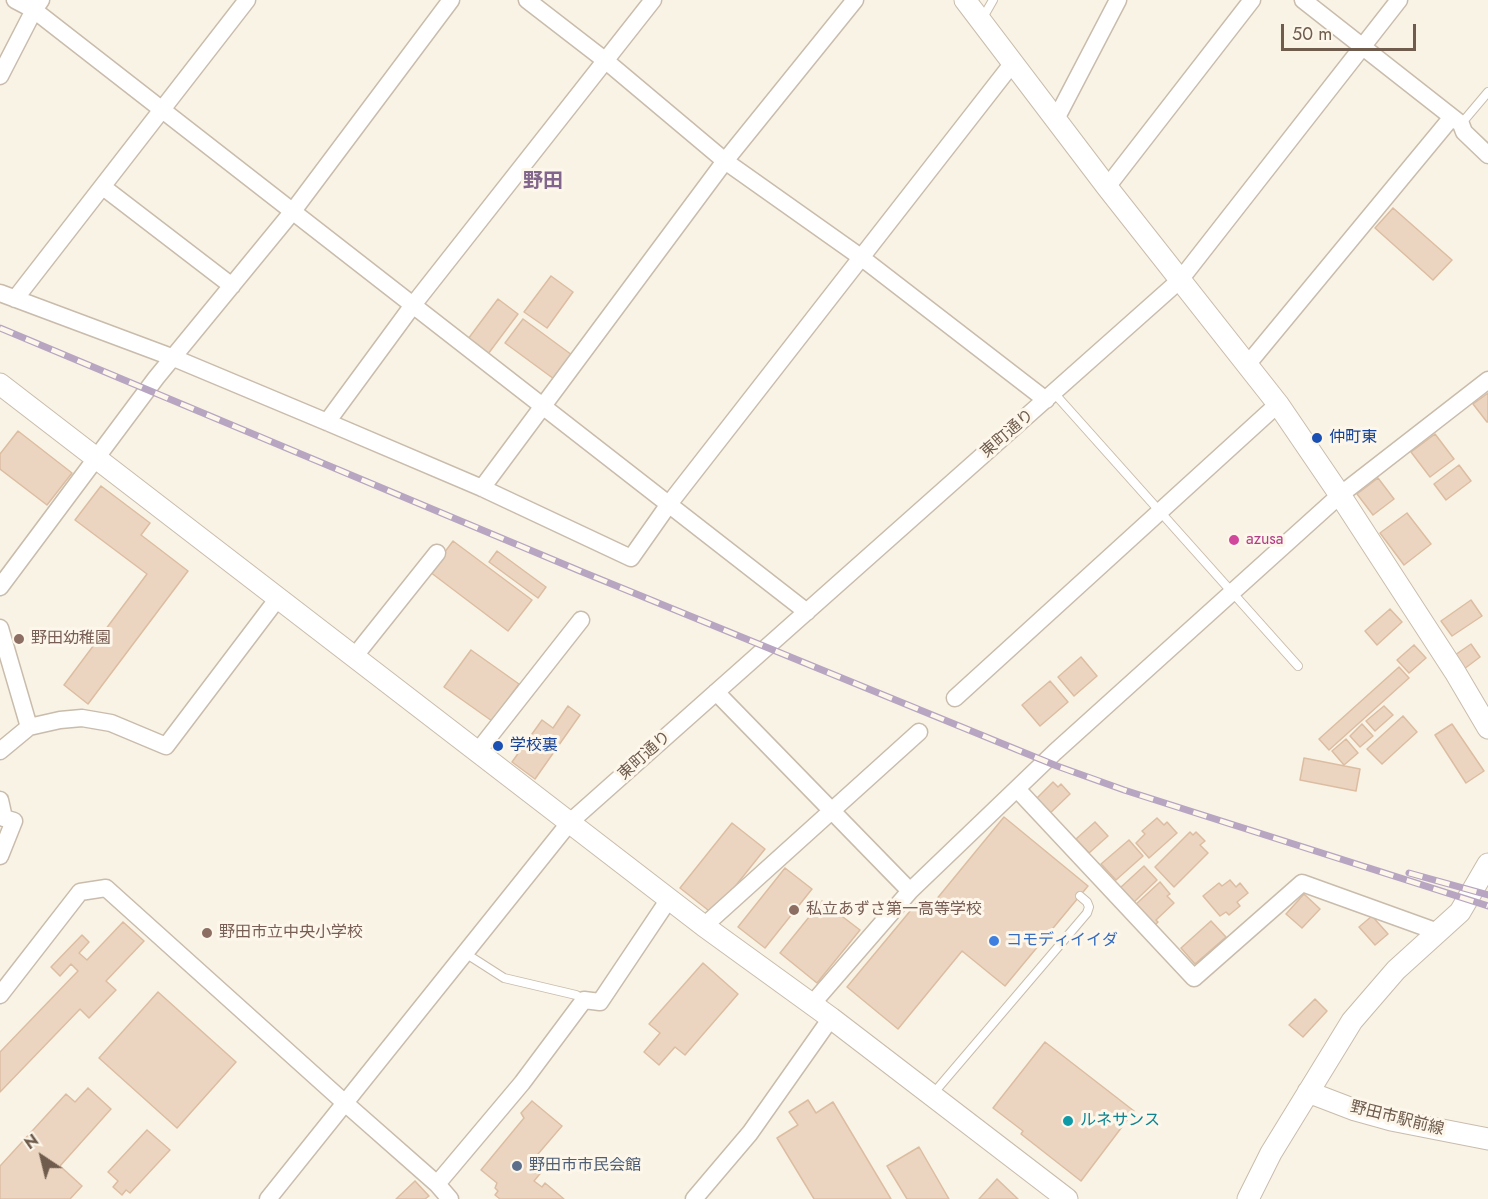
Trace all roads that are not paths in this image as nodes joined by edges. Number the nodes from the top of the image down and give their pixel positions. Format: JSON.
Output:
{"nodes":[{"id":1,"x":15,"y":0,"type":"edge"},
{"id":2,"x":247,"y":0,"type":"edge"},
{"id":3,"x":451,"y":0,"type":"edge"},
{"id":4,"x":527,"y":0,"type":"edge"},
{"id":5,"x":653,"y":0,"type":"edge"},
{"id":6,"x":855,"y":0,"type":"edge"},
{"id":7,"x":965,"y":0,"type":"edge"},
{"id":8,"x":993,"y":0,"type":"edge"},
{"id":9,"x":1118,"y":0,"type":"edge"},
{"id":10,"x":1252,"y":0,"type":"edge"},
{"id":11,"x":1303,"y":0,"type":"edge"},
{"id":12,"x":1399,"y":0,"type":"edge"},
{"id":13,"x":38,"y":5,"type":"edge"},
{"id":14,"x":981,"y":21,"type":"junction"},
{"id":15,"x":1363,"y":46,"type":"junction"},
{"id":16,"x":606,"y":61,"type":"junction"},
{"id":17,"x":1012,"y":64,"type":"junction"},
{"id":18,"x":0,"y":76,"type":"edge"},
{"id":19,"x":1488,"y":92,"type":"edge"},
{"id":20,"x":163,"y":110,"type":"junction"},
{"id":21,"x":1056,"y":119,"type":"junction"},
{"id":22,"x":1456,"y":120,"type":"junction"},
{"id":23,"x":1488,"y":155,"type":"edge"},
{"id":24,"x":725,"y":161,"type":"junction"},
{"id":25,"x":103,"y":187,"type":"junction"},
{"id":26,"x":1107,"y":187,"type":"junction"},
{"id":27,"x":292,"y":211,"type":"junction"},
{"id":28,"x":862,"y":258,"type":"junction"},
{"id":29,"x":1179,"y":280,"type":"junction"},
{"id":30,"x":232,"y":286,"type":"junction"},
{"id":31,"x":8,"y":296,"type":"edge"},
{"id":32,"x":413,"y":305,"type":"junction"},
{"id":33,"x":174,"y":358,"type":"junction"},
{"id":34,"x":1247,"y":365,"type":"junction"},
{"id":35,"x":1488,"y":380,"type":"edge"},
{"id":36,"x":0,"y":384,"type":"edge"},
{"id":37,"x":1050,"y":396,"type":"junction"},
{"id":38,"x":1278,"y":404,"type":"junction"},
{"id":39,"x":543,"y":406,"type":"junction"},
{"id":40,"x":327,"y":422,"type":"junction"},
{"id":41,"x":98,"y":458,"type":"junction"},
{"id":42,"x":482,"y":488,"type":"junction"},
{"id":43,"x":1340,"y":495,"type":"junction"},
{"id":44,"x":669,"y":504,"type":"junction"},
{"id":45,"x":1159,"y":510,"type":"junction"},
{"id":46,"x":437,"y":553,"type":"dead end"},
{"id":47,"x":0,"y":586,"type":"edge"},
{"id":48,"x":1232,"y":593,"type":"junction"},
{"id":49,"x":278,"y":598,"type":"junction"},
{"id":50,"x":807,"y":612,"type":"junction"},
{"id":51,"x":581,"y":620,"type":"dead end"},
{"id":52,"x":0,"y":628,"type":"edge"},
{"id":53,"x":354,"y":657,"type":"junction"},
{"id":54,"x":1298,"y":666,"type":"dead end"},
{"id":55,"x":716,"y":692,"type":"junction"},
{"id":56,"x":955,"y":698,"type":"dead end"},
{"id":57,"x":29,"y":727,"type":"junction"},
{"id":58,"x":1488,"y":728,"type":"edge"},
{"id":59,"x":919,"y":732,"type":"dead end"},
{"id":60,"x":0,"y":751,"type":"edge"},
{"id":61,"x":478,"y":752,"type":"junction"},
{"id":62,"x":1017,"y":789,"type":"junction"},
{"id":63,"x":0,"y":800,"type":"edge"},
{"id":64,"x":832,"y":810,"type":"junction"},
{"id":65,"x":570,"y":822,"type":"junction"},
{"id":66,"x":0,"y":856,"type":"edge"},
{"id":67,"x":1488,"y":864,"type":"edge"},
{"id":68,"x":910,"y":891,"type":"junction"},
{"id":69,"x":1080,"y":896,"type":"dead end"},
{"id":70,"x":669,"y":899,"type":"junction"},
{"id":71,"x":704,"y":926,"type":"junction"},
{"id":72,"x":1438,"y":932,"type":"junction"},
{"id":73,"x":465,"y":953,"type":"junction"},
{"id":74,"x":0,"y":995,"type":"edge"},
{"id":75,"x":584,"y":999,"type":"junction"},
{"id":76,"x":812,"y":1004,"type":"junction"},
{"id":77,"x":831,"y":1018,"type":"junction"},
{"id":78,"x":1308,"y":1092,"type":"junction"},
{"id":79,"x":932,"y":1096,"type":"junction"},
{"id":80,"x":345,"y":1104,"type":"junction"},
{"id":81,"x":1488,"y":1139,"type":"edge"},
{"id":82,"x":437,"y":1184,"type":"junction"},
{"id":83,"x":1059,"y":1197,"type":"edge"},
{"id":84,"x":268,"y":1199,"type":"edge"},
{"id":85,"x":450,"y":1199,"type":"edge"},
{"id":86,"x":694,"y":1199,"type":"edge"},
{"id":87,"x":1248,"y":1199,"type":"edge"}],
"edges":[{"from":1,"to":13,"type":"street"},
{"from":2,"to":20,"type":"street"},
{"from":3,"to":27,"type":"street"},
{"from":4,"to":16,"type":"street"},
{"from":5,"to":16,"type":"street"},
{"from":6,"to":24,"type":"street"},
{"from":7,"to":14,"type":"street"},
{"from":8,"to":14,"type":"lane"},
{"from":9,"to":21,"type":"street"},
{"from":10,"to":26,"type":"street"},
{"from":11,"to":15,"type":"street"},
{"from":12,"to":15,"type":"street","name":"東町通り"},
{"from":13,"to":18,"type":"street"},
{"from":13,"to":20,"type":"street"},
{"from":14,"to":17,"type":"street"},
{"from":15,"to":22,"type":"street"},
{"from":15,"to":29,"type":"street","name":"東町通り"},
{"from":16,"to":24,"type":"street"},
{"from":16,"to":32,"type":"street"},
{"from":17,"to":21,"type":"street"},
{"from":17,"to":28,"type":"street"},
{"from":19,"to":22,"type":"lane"},
{"from":20,"to":25,"type":"street"},
{"from":20,"to":27,"type":"street"},
{"from":21,"to":26,"type":"street"},
{"from":22,"to":23,"type":"street"},
{"from":22,"to":34,"type":"street"},
{"from":24,"to":28,"type":"street"},
{"from":24,"to":39,"type":"street"},
{"from":25,"to":30,"type":"street"},
{"from":25,"to":31,"type":"street"},
{"from":26,"to":29,"type":"street"},
{"from":27,"to":30,"type":"street"},
{"from":27,"to":32,"type":"street"},
{"from":28,"to":37,"type":"street"},
{"from":28,"to":44,"type":"street"},
{"from":29,"to":34,"type":"street"},
{"from":29,"to":37,"type":"street","name":"東町通り"},
{"from":30,"to":33,"type":"street"},
{"from":31,"to":33,"type":"street"},
{"from":32,"to":39,"type":"street"},
{"from":32,"to":40,"type":"street"},
{"from":33,"to":40,"type":"street"},
{"from":33,"to":41,"type":"street"},
{"from":34,"to":38,"type":"street"},
{"from":35,"to":43,"type":"street"},
{"from":36,"to":41,"type":"street"},
{"from":37,"to":45,"type":"lane"},
{"from":37,"to":50,"type":"street","name":"東町通り"},
{"from":38,"to":43,"type":"street"},
{"from":38,"to":45,"type":"street"},
{"from":39,"to":42,"type":"street"},
{"from":39,"to":44,"type":"street"},
{"from":40,"to":42,"type":"street"},
{"from":41,"to":47,"type":"street"},
{"from":41,"to":49,"type":"street"},
{"from":42,"to":44,"type":"street"},
{"from":43,"to":48,"type":"street"},
{"from":43,"to":58,"type":"street"},
{"from":44,"to":50,"type":"street"},
{"from":45,"to":48,"type":"lane"},
{"from":45,"to":56,"type":"street"},
{"from":46,"to":53,"type":"street"},
{"from":48,"to":54,"type":"lane"},
{"from":48,"to":62,"type":"street"},
{"from":49,"to":53,"type":"street"},
{"from":49,"to":57,"type":"street"},
{"from":50,"to":55,"type":"street","name":"東町通り"},
{"from":51,"to":61,"type":"street"},
{"from":52,"to":57,"type":"street"},
{"from":53,"to":61,"type":"street"},
{"from":55,"to":64,"type":"street"},
{"from":55,"to":65,"type":"street","name":"東町通り"},
{"from":57,"to":60,"type":"street"},
{"from":59,"to":64,"type":"street"},
{"from":61,"to":65,"type":"street"},
{"from":62,"to":68,"type":"street"},
{"from":62,"to":72,"type":"street"},
{"from":63,"to":66,"type":"street"},
{"from":64,"to":68,"type":"street"},
{"from":64,"to":71,"type":"street"},
{"from":65,"to":70,"type":"street"},
{"from":65,"to":73,"type":"street","name":"東町通り"},
{"from":67,"to":72,"type":"street"},
{"from":68,"to":76,"type":"street"},
{"from":69,"to":79,"type":"lane"},
{"from":70,"to":71,"type":"street"},
{"from":70,"to":75,"type":"street"},
{"from":71,"to":76,"type":"street"},
{"from":72,"to":78,"type":"street"},
{"from":73,"to":75,"type":"lane"},
{"from":73,"to":80,"type":"street","name":"東町通り"},
{"from":74,"to":80,"type":"street"},
{"from":75,"to":82,"type":"street"},
{"from":76,"to":77,"type":"street"},
{"from":77,"to":79,"type":"street"},
{"from":77,"to":86,"type":"street"},
{"from":78,"to":81,"type":"street","name":"野田市駅前線"},
{"from":78,"to":87,"type":"street"},
{"from":79,"to":83,"type":"street"},
{"from":80,"to":82,"type":"street"},
{"from":80,"to":84,"type":"street","name":"東町通り"},
{"from":82,"to":85,"type":"street"}]}
